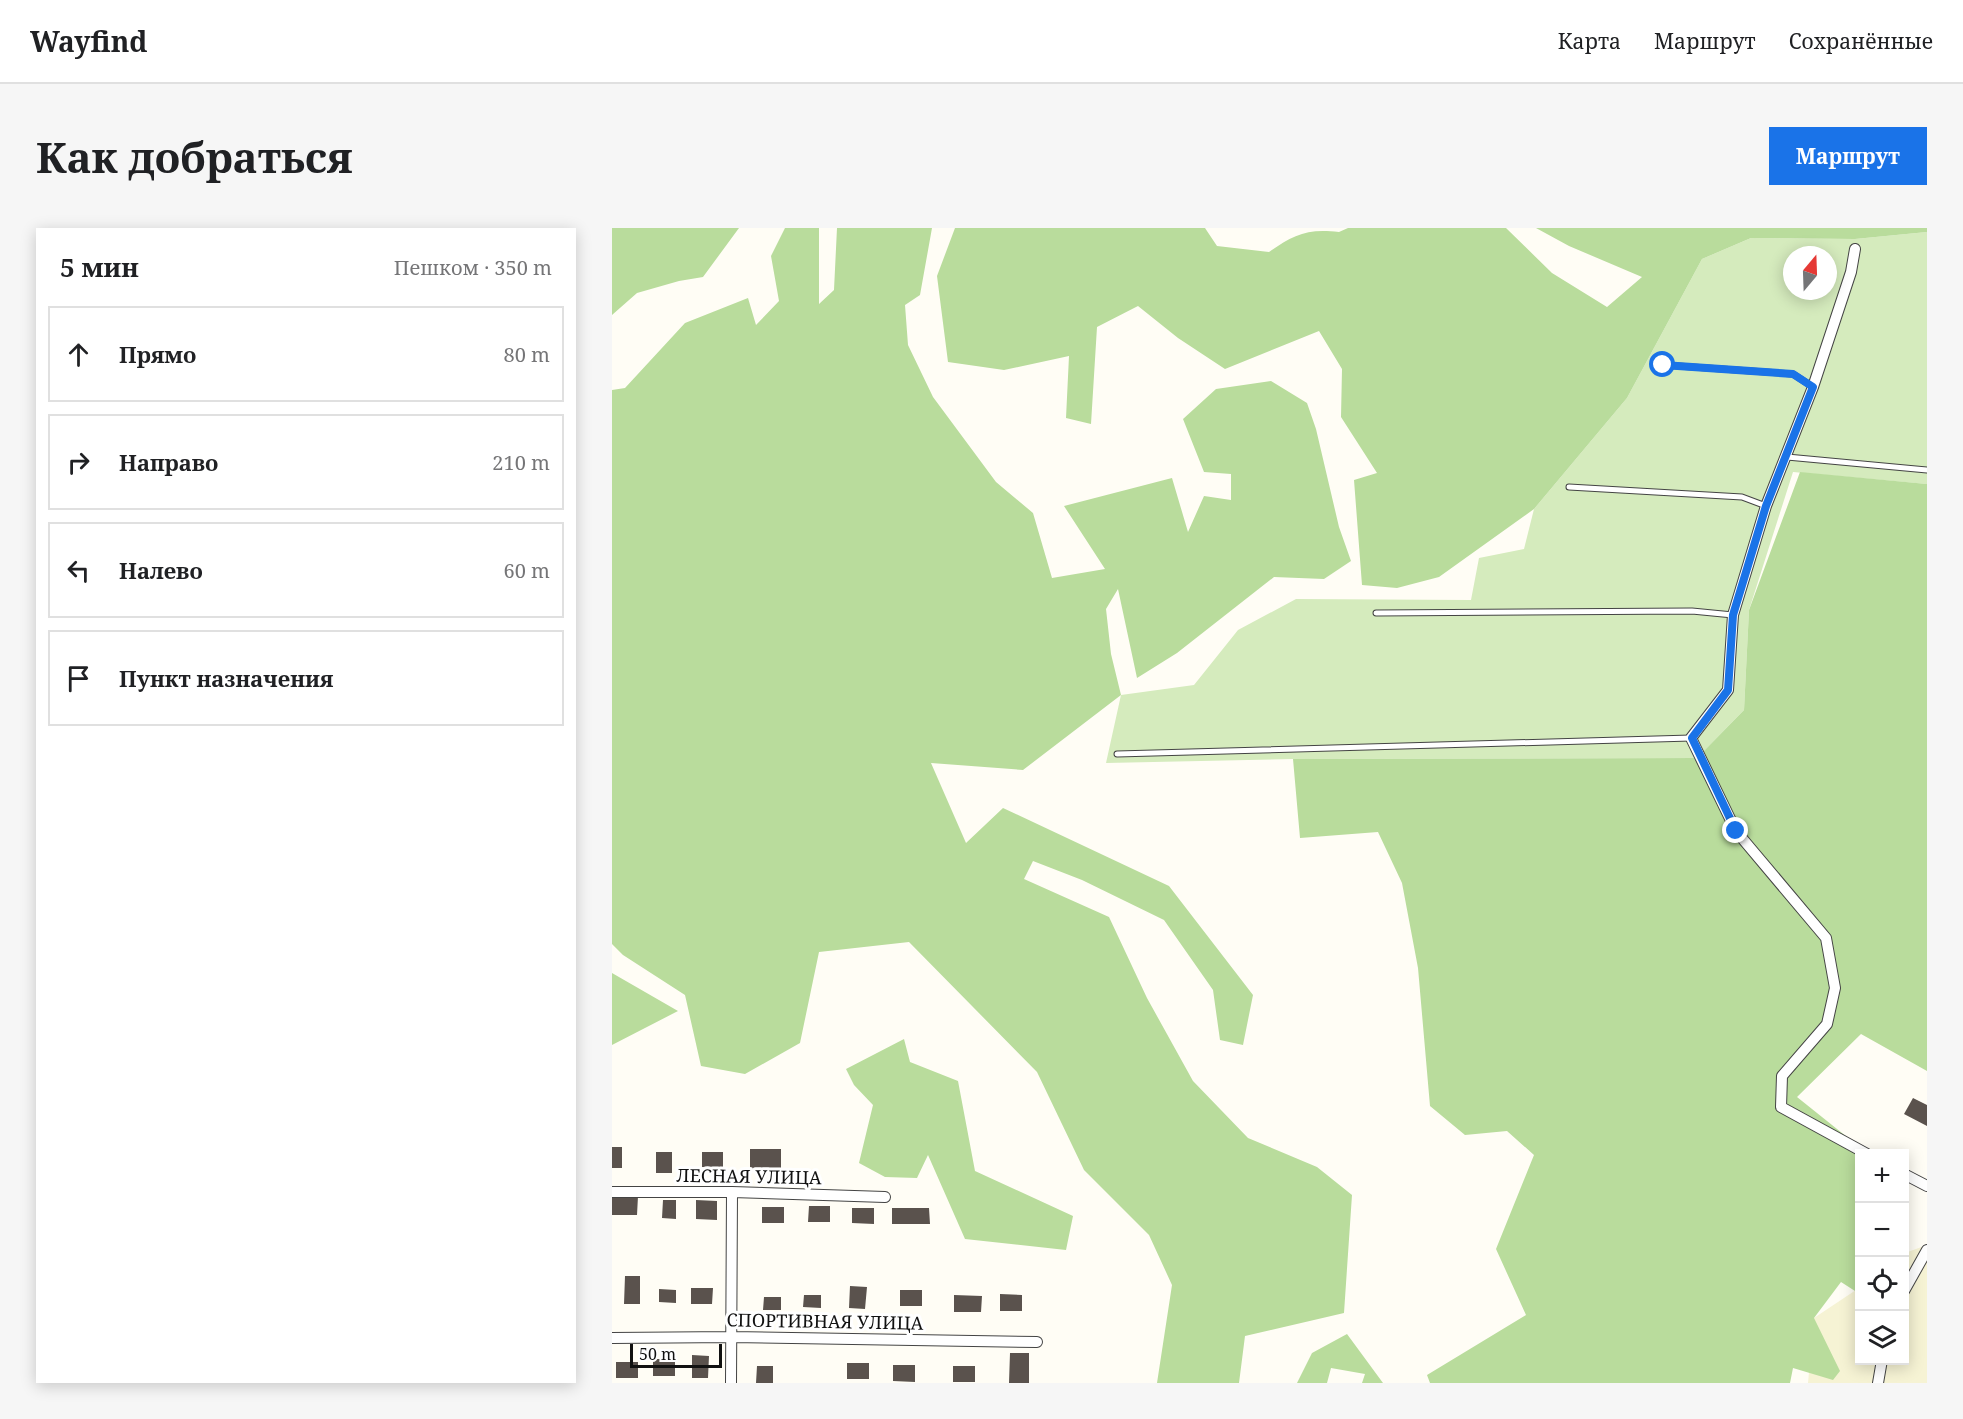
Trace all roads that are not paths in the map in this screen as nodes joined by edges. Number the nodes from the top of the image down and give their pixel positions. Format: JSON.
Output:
{"nodes":[{"id":1,"x":1855,"y":249,"type":"dead end"},
{"id":2,"x":1663,"y":365,"type":"dead end"},
{"id":3,"x":1813,"y":387,"type":"junction"},
{"id":4,"x":1786,"y":457,"type":"junction"},
{"id":5,"x":1927,"y":470,"type":"edge"},
{"id":6,"x":1569,"y":487,"type":"dead end"},
{"id":7,"x":1766,"y":506,"type":"junction"},
{"id":8,"x":1376,"y":613,"type":"dead end"},
{"id":9,"x":1733,"y":615,"type":"junction"},
{"id":10,"x":1692,"y":738,"type":"junction"},
{"id":11,"x":1117,"y":754,"type":"dead end"},
{"id":12,"x":1859,"y":1149,"type":"edge"},
{"id":13,"x":1909,"y":1176,"type":"edge"},
{"id":14,"x":1927,"y":1186,"type":"edge"},
{"id":15,"x":612,"y":1192,"type":"edge"},
{"id":16,"x":732,"y":1192,"type":"junction"},
{"id":17,"x":885,"y":1197,"type":"dead end"},
{"id":18,"x":1927,"y":1250,"type":"edge"},
{"id":19,"x":1909,"y":1284,"type":"edge"},
{"id":20,"x":732,"y":1337,"type":"junction"},
{"id":21,"x":612,"y":1338,"type":"edge"},
{"id":22,"x":1037,"y":1342,"type":"dead end"},
{"id":23,"x":1881,"y":1365,"type":"edge"},
{"id":24,"x":731,"y":1383,"type":"edge"},
{"id":25,"x":1878,"y":1383,"type":"edge"}],
"edges":[{"from":1,"to":3,"type":"street"},
{"from":2,"to":3,"type":"lane"},
{"from":3,"to":4,"type":"street"},
{"from":4,"to":5,"type":"lane"},
{"from":4,"to":7,"type":"street"},
{"from":6,"to":7,"type":"lane"},
{"from":7,"to":9,"type":"street"},
{"from":8,"to":9,"type":"lane"},
{"from":9,"to":10,"type":"street"},
{"from":10,"to":11,"type":"lane"},
{"from":10,"to":12,"type":"street"},
{"from":13,"to":14,"type":"street"},
{"from":15,"to":16,"type":"street","name":"ЛЕСНАЯ УЛИЦА"},
{"from":16,"to":17,"type":"street","name":"ЛЕСНАЯ УЛИЦА"},
{"from":16,"to":20,"type":"street"},
{"from":18,"to":19,"type":"street"},
{"from":20,"to":21,"type":"street","name":"СПОРТИВНАЯ УЛИЦА"},
{"from":20,"to":22,"type":"street","name":"СПОРТИВНАЯ УЛИЦА"},
{"from":20,"to":24,"type":"street"},
{"from":23,"to":25,"type":"street"}]}
